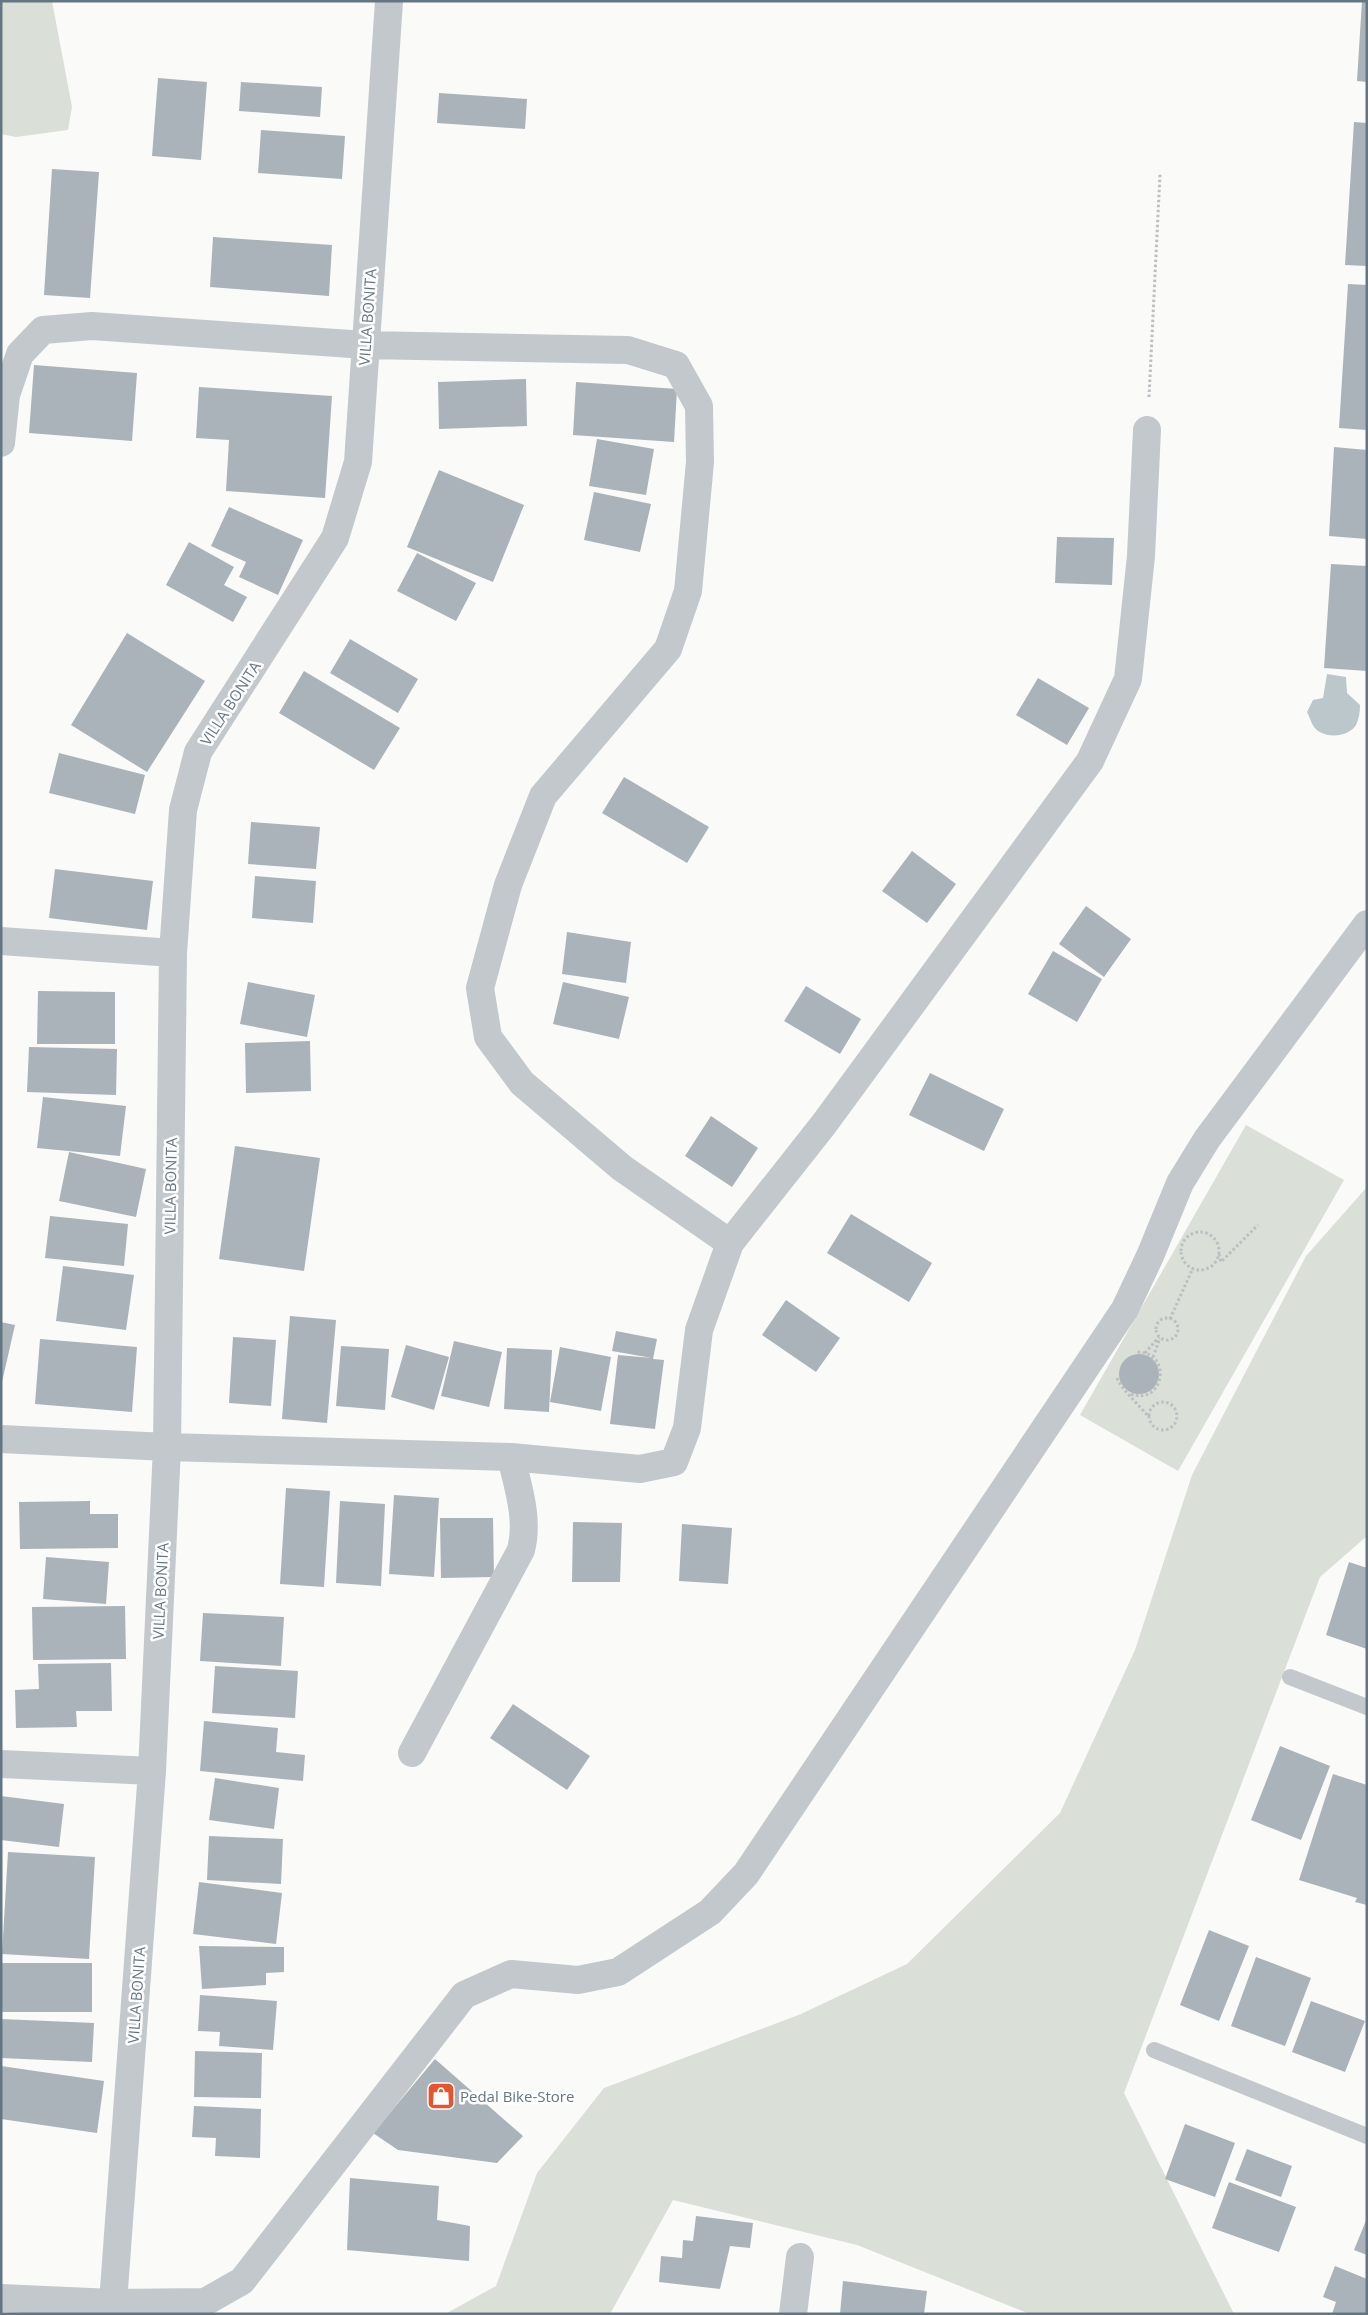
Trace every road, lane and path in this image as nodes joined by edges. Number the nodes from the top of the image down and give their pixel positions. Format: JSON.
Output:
{"nodes":[{"id":1,"x":389,"y":1,"type":"edge"},
{"id":2,"x":1160,"y":174,"type":"dead end"},
{"id":3,"x":365,"y":345,"type":"junction"},
{"id":4,"x":1147,"y":430,"type":"joint"},
{"id":5,"x":1,"y":443,"type":"edge"},
{"id":6,"x":1367,"y":924,"type":"edge"},
{"id":7,"x":1,"y":941,"type":"edge"},
{"id":8,"x":173,"y":953,"type":"junction"},
{"id":9,"x":1258,"y":1225,"type":"dead end"},
{"id":10,"x":730,"y":1243,"type":"junction"},
{"id":11,"x":1219,"y":1253,"type":"junction"},
{"id":12,"x":1193,"y":1268,"type":"junction"},
{"id":13,"x":1170,"y":1319,"type":"junction"},
{"id":14,"x":1160,"y":1337,"type":"junction"},
{"id":15,"x":1134,"y":1353,"type":"dead end"},
{"id":16,"x":1145,"y":1353,"type":"junction"},
{"id":17,"x":1153,"y":1358,"type":"junction"},
{"id":18,"x":1117,"y":1373,"type":"dead end"},
{"id":19,"x":1131,"y":1394,"type":"junction"},
{"id":20,"x":1148,"y":1416,"type":"junction"},
{"id":21,"x":1,"y":1439,"type":"edge"},
{"id":22,"x":167,"y":1447,"type":"junction"},
{"id":23,"x":511,"y":1457,"type":"junction"},
{"id":24,"x":1290,"y":1677,"type":"dead end"},
{"id":25,"x":1367,"y":1707,"type":"edge"},
{"id":26,"x":412,"y":1753,"type":"dead end"},
{"id":27,"x":1,"y":1764,"type":"edge"},
{"id":28,"x":152,"y":1771,"type":"junction"},
{"id":29,"x":1154,"y":2050,"type":"dead end"},
{"id":30,"x":1367,"y":2136,"type":"edge"},
{"id":31,"x":800,"y":2256,"type":"dead end"},
{"id":32,"x":1,"y":2298,"type":"edge"},
{"id":33,"x":114,"y":2303,"type":"junction"},
{"id":34,"x":792,"y":2314,"type":"edge"}],
"edges":[{"from":1,"to":3,"type":"street","name":"VILLA BONITA"},
{"from":2,"to":4,"type":"path"},
{"from":3,"to":5,"type":"street"},
{"from":3,"to":8,"type":"street","name":"VILLA BONITA"},
{"from":3,"to":10,"type":"street"},
{"from":4,"to":10,"type":"street"},
{"from":6,"to":33,"type":"street"},
{"from":7,"to":8,"type":"street"},
{"from":8,"to":22,"type":"street","name":"VILLA BONITA"},
{"from":9,"to":11,"type":"path"},
{"from":10,"to":23,"type":"street"},
{"from":11,"to":12,"type":"path"},
{"from":11,"to":12,"type":"path"},
{"from":12,"to":13,"type":"path"},
{"from":13,"to":14,"type":"path"},
{"from":13,"to":14,"type":"path"},
{"from":14,"to":16,"type":"path"},
{"from":14,"to":17,"type":"path"},
{"from":15,"to":16,"type":"path"},
{"from":16,"to":17,"type":"path"},
{"from":17,"to":19,"type":"path"},
{"from":18,"to":19,"type":"path"},
{"from":19,"to":20,"type":"path"},
{"from":20,"to":20,"type":"path"},
{"from":21,"to":22,"type":"street"},
{"from":22,"to":23,"type":"street"},
{"from":22,"to":28,"type":"street","name":"VILLA BONITA"},
{"from":23,"to":26,"type":"street"},
{"from":24,"to":25,"type":"lane"},
{"from":27,"to":28,"type":"street"},
{"from":28,"to":33,"type":"street","name":"VILLA BONITA"},
{"from":29,"to":30,"type":"lane"},
{"from":31,"to":34,"type":"street"},
{"from":32,"to":33,"type":"street"}]}
